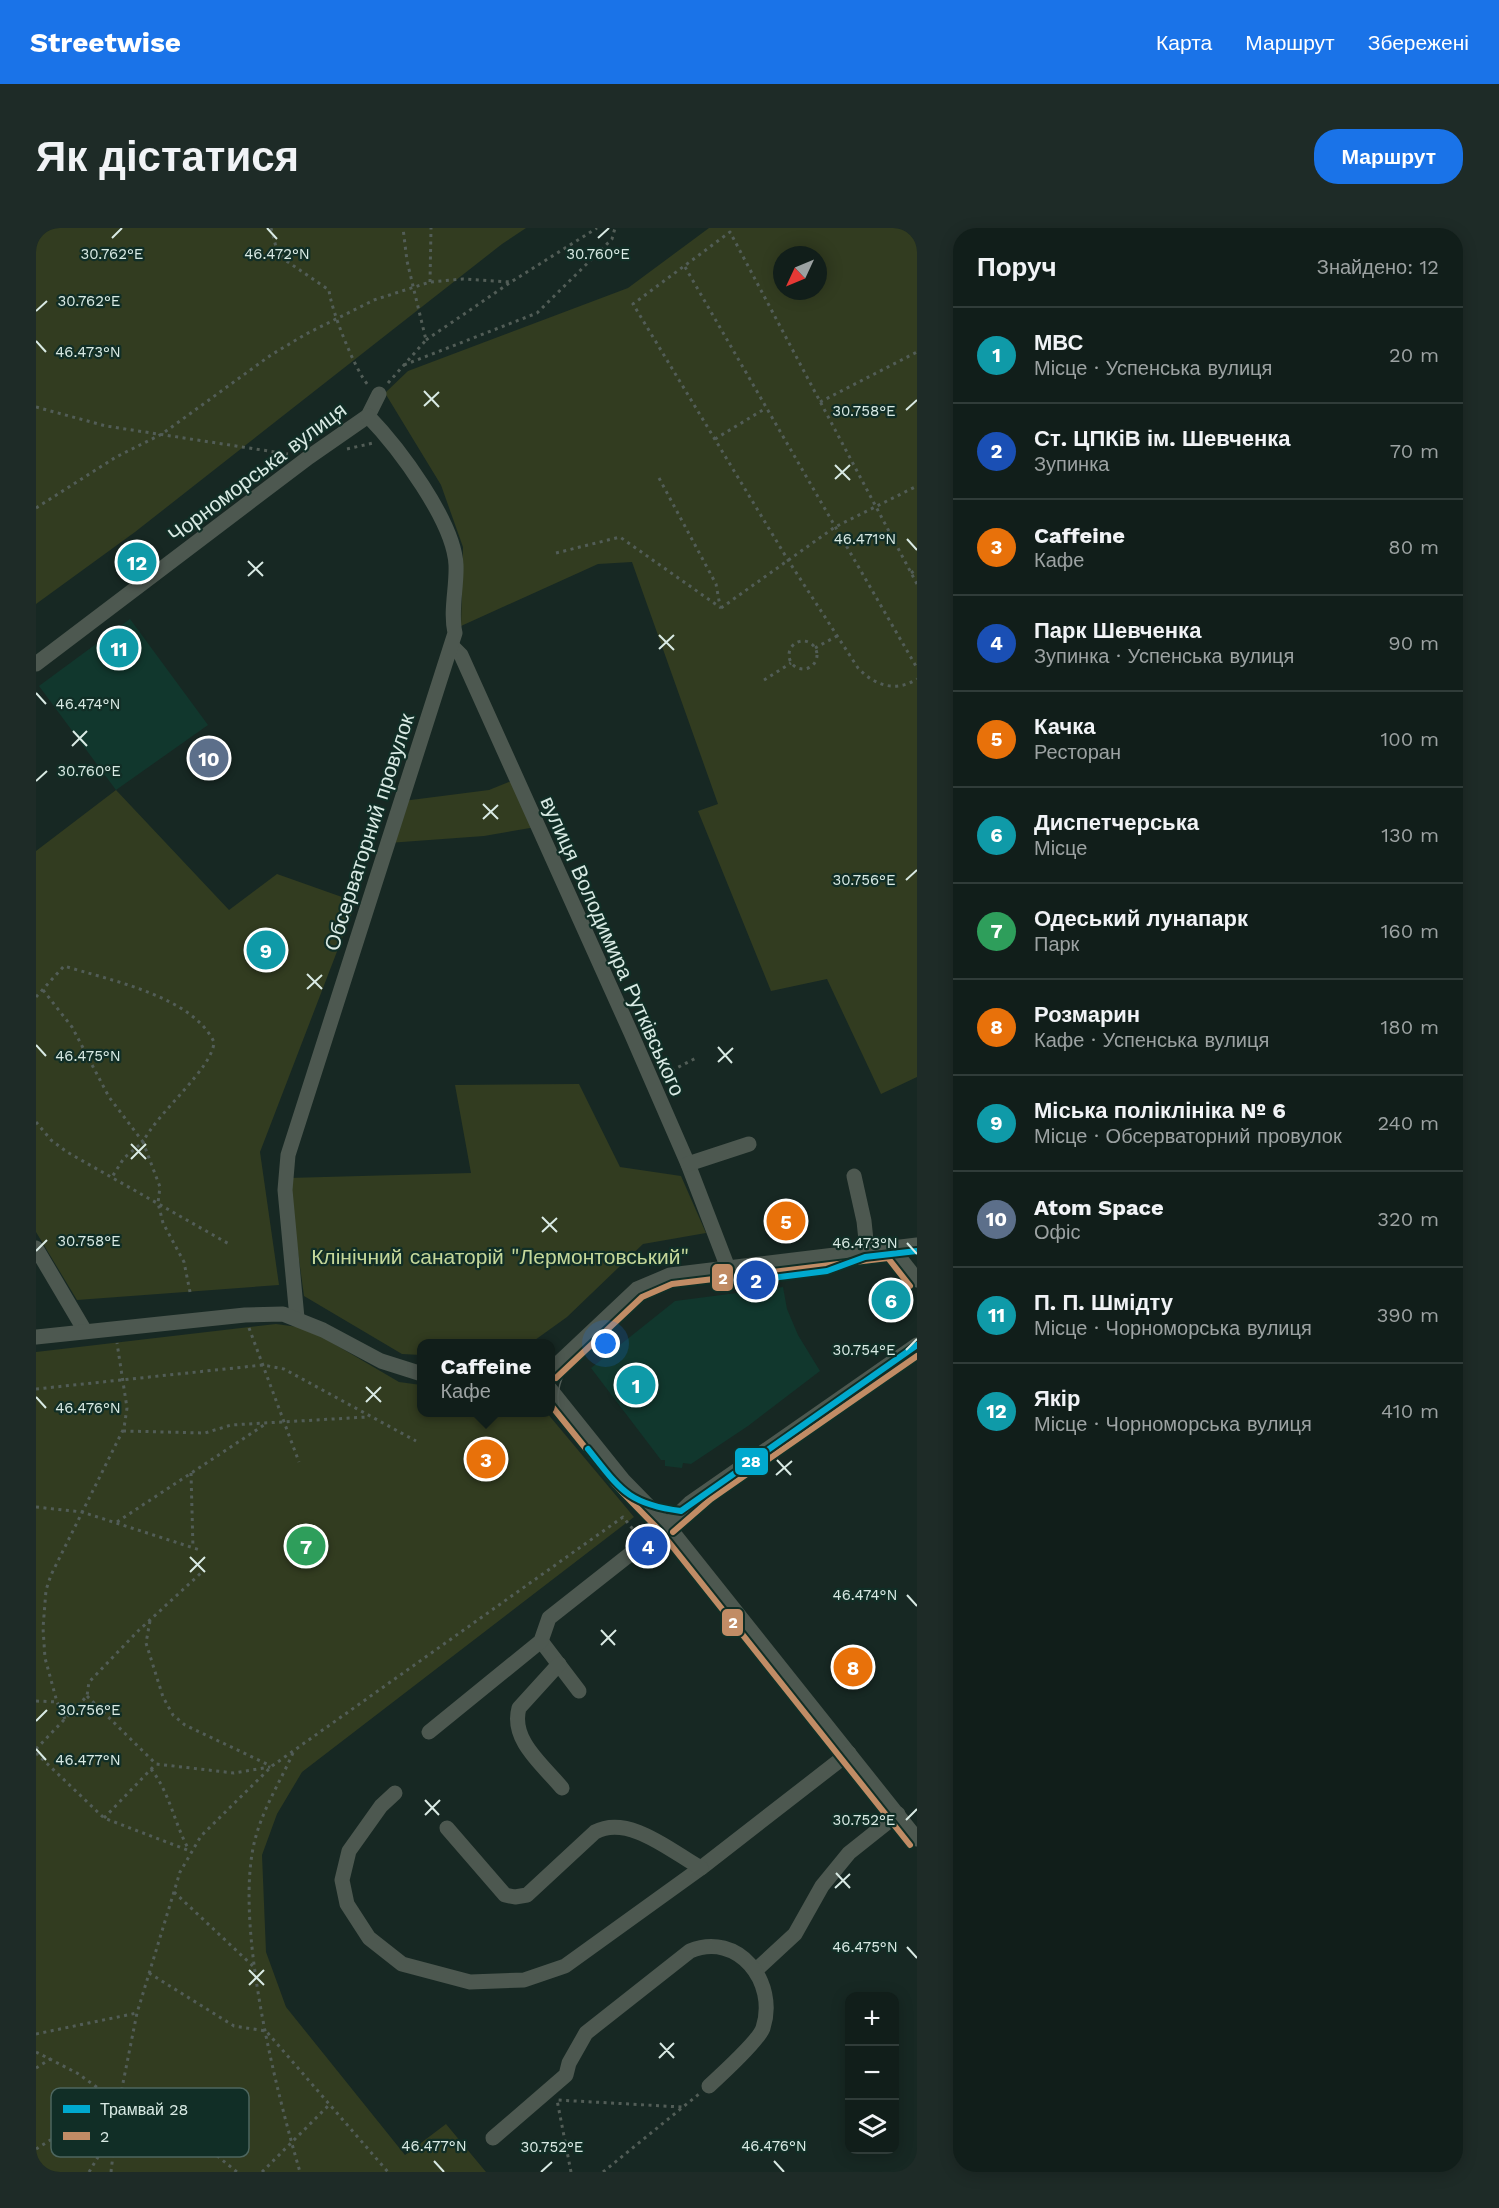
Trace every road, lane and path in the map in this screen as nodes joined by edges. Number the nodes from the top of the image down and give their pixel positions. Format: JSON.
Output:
{"nodes":[{"id":1,"x":271,"y":228,"type":"edge"},
{"id":2,"x":403,"y":228,"type":"edge"},
{"id":3,"x":431,"y":228,"type":"edge"},
{"id":4,"x":597,"y":228,"type":"edge"},
{"id":5,"x":615,"y":228,"type":"edge"},
{"id":6,"x":685,"y":267,"type":"junction"},
{"id":7,"x":430,"y":282,"type":"junction"},
{"id":8,"x":511,"y":282,"type":"junction"},
{"id":9,"x":414,"y":286,"type":"junction"},
{"id":10,"x":337,"y":318,"type":"junction"},
{"id":11,"x":426,"y":340,"type":"junction"},
{"id":12,"x":917,"y":352,"type":"edge"},
{"id":13,"x":403,"y":365,"type":"junction"},
{"id":14,"x":379,"y":394,"type":"junction"},
{"id":15,"x":820,"y":402,"type":"junction"},
{"id":16,"x":36,"y":407,"type":"edge"},
{"id":17,"x":766,"y":408,"type":"junction"},
{"id":18,"x":368,"y":416,"type":"junction"},
{"id":19,"x":162,"y":434,"type":"junction"},
{"id":20,"x":714,"y":439,"type":"junction"},
{"id":21,"x":309,"y":458,"type":"junction"},
{"id":22,"x":659,"y":478,"type":"dead end"},
{"id":23,"x":917,"y":486,"type":"edge"},
{"id":24,"x":876,"y":506,"type":"junction"},
{"id":25,"x":36,"y":508,"type":"edge"},
{"id":26,"x":836,"y":527,"type":"junction"},
{"id":27,"x":556,"y":553,"type":"dead end"},
{"id":28,"x":788,"y":560,"type":"junction"},
{"id":29,"x":917,"y":570,"type":"edge"},
{"id":30,"x":911,"y":573,"type":"junction"},
{"id":31,"x":917,"y":584,"type":"edge"},
{"id":32,"x":721,"y":608,"type":"junction"},
{"id":33,"x":837,"y":636,"type":"junction"},
{"id":34,"x":452,"y":646,"type":"junction"},
{"id":35,"x":815,"y":648,"type":"junction"},
{"id":36,"x":790,"y":663,"type":"junction"},
{"id":37,"x":36,"y":664,"type":"edge"},
{"id":38,"x":917,"y":668,"type":"edge"},
{"id":39,"x":917,"y":679,"type":"edge"},
{"id":40,"x":764,"y":680,"type":"dead end"},
{"id":41,"x":43,"y":990,"type":"junction"},
{"id":42,"x":36,"y":997,"type":"edge"},
{"id":43,"x":698,"y":1057,"type":"dead end"},
{"id":44,"x":663,"y":1074,"type":"dead end"},
{"id":45,"x":36,"y":1122,"type":"edge"},
{"id":46,"x":143,"y":1142,"type":"junction"},
{"id":47,"x":749,"y":1144,"type":"dead end"},
{"id":48,"x":688,"y":1164,"type":"junction"},
{"id":49,"x":854,"y":1176,"type":"dead end"},
{"id":50,"x":112,"y":1177,"type":"junction"},
{"id":51,"x":158,"y":1203,"type":"junction"},
{"id":52,"x":855,"y":1213,"type":"dead end"},
{"id":53,"x":229,"y":1244,"type":"dead end"},
{"id":54,"x":866,"y":1245,"type":"junction"},
{"id":55,"x":917,"y":1245,"type":"edge"},
{"id":56,"x":36,"y":1248,"type":"edge"},
{"id":57,"x":892,"y":1248,"type":"junction"},
{"id":58,"x":728,"y":1268,"type":"junction"},
{"id":59,"x":917,"y":1280,"type":"edge"},
{"id":60,"x":190,"y":1292,"type":"dead end"},
{"id":61,"x":245,"y":1315,"type":"junction"},
{"id":62,"x":297,"y":1318,"type":"junction"},
{"id":63,"x":114,"y":1329,"type":"junction"},
{"id":64,"x":86,"y":1331,"type":"junction"},
{"id":65,"x":36,"y":1337,"type":"edge"},
{"id":66,"x":917,"y":1345,"type":"edge"},
{"id":67,"x":263,"y":1365,"type":"junction"},
{"id":68,"x":555,"y":1366,"type":"edge"},
{"id":69,"x":417,"y":1372,"type":"edge"},
{"id":70,"x":123,"y":1380,"type":"junction"},
{"id":71,"x":36,"y":1389,"type":"edge"},
{"id":72,"x":555,"y":1395,"type":"edge"},
{"id":73,"x":369,"y":1417,"type":"junction"},
{"id":74,"x":284,"y":1423,"type":"junction"},
{"id":75,"x":265,"y":1424,"type":"junction"},
{"id":76,"x":123,"y":1431,"type":"junction"},
{"id":77,"x":416,"y":1441,"type":"dead end"},
{"id":78,"x":298,"y":1462,"type":"dead end"},
{"id":79,"x":191,"y":1473,"type":"junction"},
{"id":80,"x":36,"y":1507,"type":"edge"},
{"id":81,"x":82,"y":1512,"type":"junction"},
{"id":82,"x":117,"y":1522,"type":"junction"},
{"id":83,"x":667,"y":1525,"type":"junction"},
{"id":84,"x":643,"y":1542,"type":"junction"},
{"id":85,"x":193,"y":1548,"type":"junction"},
{"id":86,"x":200,"y":1550,"type":"dead end"},
{"id":87,"x":201,"y":1573,"type":"dead end"},
{"id":88,"x":150,"y":1619,"type":"junction"},
{"id":89,"x":541,"y":1641,"type":"junction"},
{"id":90,"x":559,"y":1665,"type":"junction"},
{"id":91,"x":579,"y":1691,"type":"dead end"},
{"id":92,"x":87,"y":1696,"type":"junction"},
{"id":93,"x":36,"y":1701,"type":"edge"},
{"id":94,"x":57,"y":1702,"type":"junction"},
{"id":95,"x":65,"y":1719,"type":"junction"},
{"id":96,"x":429,"y":1732,"type":"dead end"},
{"id":97,"x":294,"y":1750,"type":"junction"},
{"id":98,"x":36,"y":1751,"type":"edge"},
{"id":99,"x":849,"y":1753,"type":"junction"},
{"id":100,"x":156,"y":1764,"type":"junction"},
{"id":101,"x":272,"y":1766,"type":"junction"},
{"id":102,"x":151,"y":1769,"type":"junction"},
{"id":103,"x":562,"y":1788,"type":"dead end"},
{"id":104,"x":395,"y":1793,"type":"dead end"},
{"id":105,"x":898,"y":1814,"type":"junction"},
{"id":106,"x":104,"y":1818,"type":"junction"},
{"id":107,"x":447,"y":1828,"type":"dead end"},
{"id":108,"x":917,"y":1839,"type":"edge"},
{"id":109,"x":190,"y":1851,"type":"junction"},
{"id":110,"x":701,"y":1868,"type":"junction"},
{"id":111,"x":174,"y":1892,"type":"junction"},
{"id":112,"x":256,"y":1969,"type":"junction"},
{"id":113,"x":756,"y":1970,"type":"junction"},
{"id":114,"x":149,"y":1973,"type":"junction"},
{"id":115,"x":137,"y":2013,"type":"junction"},
{"id":116,"x":266,"y":2031,"type":"junction"},
{"id":117,"x":36,"y":2034,"type":"edge"},
{"id":118,"x":36,"y":2052,"type":"edge"},
{"id":119,"x":52,"y":2058,"type":"junction"},
{"id":120,"x":36,"y":2068,"type":"edge"},
{"id":121,"x":709,"y":2086,"type":"joint"},
{"id":122,"x":97,"y":2088,"type":"edge"},
{"id":123,"x":122,"y":2088,"type":"edge"},
{"id":124,"x":330,"y":2104,"type":"junction"},
{"id":125,"x":684,"y":2107,"type":"junction"},
{"id":126,"x":493,"y":2138,"type":"dead end"},
{"id":127,"x":51,"y":2140,"type":"edge"},
{"id":128,"x":292,"y":2143,"type":"junction"},
{"id":129,"x":36,"y":2149,"type":"edge"},
{"id":130,"x":98,"y":2157,"type":"edge"},
{"id":131,"x":113,"y":2157,"type":"edge"},
{"id":132,"x":218,"y":2157,"type":"edge"},
{"id":133,"x":89,"y":2172,"type":"edge"},
{"id":134,"x":111,"y":2172,"type":"edge"},
{"id":135,"x":237,"y":2172,"type":"edge"},
{"id":136,"x":262,"y":2172,"type":"edge"},
{"id":137,"x":300,"y":2172,"type":"edge"},
{"id":138,"x":388,"y":2172,"type":"edge"},
{"id":139,"x":571,"y":2172,"type":"edge"},
{"id":140,"x":603,"y":2172,"type":"edge"}],
"edges":[{"from":1,"to":10,"type":"path"},
{"from":2,"to":9,"type":"path"},
{"from":3,"to":7,"type":"path"},
{"from":4,"to":8,"type":"path"},
{"from":5,"to":13,"type":"path"},
{"from":6,"to":15,"type":"path"},
{"from":6,"to":17,"type":"path"},
{"from":6,"to":20,"type":"path"},
{"from":7,"to":8,"type":"path"},
{"from":7,"to":9,"type":"path"},
{"from":8,"to":11,"type":"path"},
{"from":9,"to":10,"type":"path"},
{"from":9,"to":11,"type":"path"},
{"from":10,"to":14,"type":"path"},
{"from":10,"to":19,"type":"path"},
{"from":11,"to":13,"type":"path"},
{"from":12,"to":15,"type":"path"},
{"from":13,"to":14,"type":"path"},
{"from":14,"to":18,"type":"street","name":"Чорноморська вулиця"},
{"from":15,"to":24,"type":"path"},
{"from":16,"to":19,"type":"path"},
{"from":17,"to":20,"type":"path"},
{"from":17,"to":26,"type":"path"},
{"from":18,"to":21,"type":"street","name":"Чорноморська вулиця"},
{"from":18,"to":34,"type":"street","name":"Обсерваторний провулок"},
{"from":19,"to":21,"type":"path"},
{"from":19,"to":25,"type":"path"},
{"from":20,"to":28,"type":"path"},
{"from":21,"to":37,"type":"street","name":"Чорноморська вулиця"},
{"from":22,"to":32,"type":"path"},
{"from":23,"to":24,"type":"path"},
{"from":24,"to":26,"type":"path"},
{"from":24,"to":30,"type":"path"},
{"from":26,"to":28,"type":"path"},
{"from":26,"to":38,"type":"path"},
{"from":27,"to":32,"type":"path"},
{"from":28,"to":32,"type":"path"},
{"from":28,"to":33,"type":"path"},
{"from":29,"to":30,"type":"path"},
{"from":30,"to":31,"type":"path"},
{"from":33,"to":35,"type":"path"},
{"from":33,"to":39,"type":"path"},
{"from":34,"to":48,"type":"street","name":"вулиця Володимира Рутківського"},
{"from":34,"to":62,"type":"street","name":"Обсерваторний провулок"},
{"from":35,"to":36,"type":"path"},
{"from":35,"to":36,"type":"path"},
{"from":36,"to":40,"type":"path"},
{"from":41,"to":42,"type":"path"},
{"from":41,"to":46,"type":"path"},
{"from":41,"to":46,"type":"path"},
{"from":43,"to":44,"type":"path"},
{"from":45,"to":50,"type":"path"},
{"from":46,"to":50,"type":"path"},
{"from":46,"to":51,"type":"path"},
{"from":47,"to":48,"type":"street"},
{"from":48,"to":58,"type":"street","name":"вулиця Володимира Рутківського"},
{"from":49,"to":54,"type":"street"},
{"from":50,"to":51,"type":"path"},
{"from":51,"to":53,"type":"path"},
{"from":51,"to":60,"type":"path"},
{"from":52,"to":54,"type":"street"},
{"from":54,"to":57,"type":"street"},
{"from":54,"to":58,"type":"street"},
{"from":55,"to":57,"type":"street"},
{"from":56,"to":64,"type":"street"},
{"from":57,"to":59,"type":"street"},
{"from":58,"to":68,"type":"street"},
{"from":61,"to":62,"type":"street"},
{"from":61,"to":63,"type":"street"},
{"from":61,"to":67,"type":"path"},
{"from":62,"to":69,"type":"street"},
{"from":63,"to":64,"type":"street"},
{"from":63,"to":70,"type":"path"},
{"from":64,"to":65,"type":"street"},
{"from":66,"to":83,"type":"street"},
{"from":67,"to":70,"type":"path"},
{"from":67,"to":73,"type":"path"},
{"from":67,"to":74,"type":"path"},
{"from":70,"to":71,"type":"path"},
{"from":70,"to":76,"type":"path"},
{"from":72,"to":83,"type":"street"},
{"from":73,"to":74,"type":"path"},
{"from":73,"to":77,"type":"path"},
{"from":74,"to":75,"type":"path"},
{"from":74,"to":78,"type":"path"},
{"from":75,"to":76,"type":"path"},
{"from":75,"to":79,"type":"path"},
{"from":76,"to":81,"type":"path"},
{"from":79,"to":82,"type":"path"},
{"from":79,"to":85,"type":"path"},
{"from":80,"to":81,"type":"path"},
{"from":81,"to":82,"type":"path"},
{"from":81,"to":94,"type":"path"},
{"from":82,"to":85,"type":"path"},
{"from":83,"to":84,"type":"street"},
{"from":83,"to":99,"type":"street"},
{"from":84,"to":89,"type":"street"},
{"from":84,"to":97,"type":"path"},
{"from":85,"to":86,"type":"path"},
{"from":87,"to":88,"type":"path"},
{"from":88,"to":92,"type":"path"},
{"from":88,"to":101,"type":"path"},
{"from":89,"to":90,"type":"street"},
{"from":89,"to":96,"type":"street"},
{"from":90,"to":91,"type":"street"},
{"from":90,"to":103,"type":"street"},
{"from":92,"to":95,"type":"path"},
{"from":92,"to":100,"type":"path"},
{"from":93,"to":94,"type":"path"},
{"from":94,"to":95,"type":"path"},
{"from":95,"to":98,"type":"path"},
{"from":97,"to":101,"type":"path"},
{"from":97,"to":112,"type":"path"},
{"from":98,"to":106,"type":"path"},
{"from":99,"to":105,"type":"street"},
{"from":99,"to":110,"type":"street"},
{"from":100,"to":101,"type":"path"},
{"from":100,"to":102,"type":"path"},
{"from":101,"to":109,"type":"path"},
{"from":102,"to":106,"type":"path"},
{"from":102,"to":109,"type":"path"},
{"from":104,"to":110,"type":"street"},
{"from":105,"to":108,"type":"street"},
{"from":105,"to":113,"type":"street"},
{"from":106,"to":109,"type":"path"},
{"from":107,"to":110,"type":"street"},
{"from":109,"to":111,"type":"path"},
{"from":111,"to":112,"type":"path"},
{"from":111,"to":114,"type":"path"},
{"from":112,"to":116,"type":"path"},
{"from":113,"to":121,"type":"street"},
{"from":113,"to":126,"type":"street"},
{"from":114,"to":115,"type":"path"},
{"from":114,"to":116,"type":"path"},
{"from":115,"to":117,"type":"path"},
{"from":115,"to":123,"type":"path"},
{"from":116,"to":124,"type":"path"},
{"from":116,"to":128,"type":"path"},
{"from":118,"to":119,"type":"path"},
{"from":119,"to":120,"type":"path"},
{"from":119,"to":122,"type":"path"},
{"from":121,"to":125,"type":"path"},
{"from":124,"to":128,"type":"path"},
{"from":124,"to":138,"type":"path"},
{"from":125,"to":139,"type":"path"},
{"from":125,"to":140,"type":"path"},
{"from":127,"to":129,"type":"path"},
{"from":128,"to":136,"type":"path"},
{"from":128,"to":137,"type":"path"},
{"from":130,"to":133,"type":"path"},
{"from":131,"to":134,"type":"path"},
{"from":132,"to":135,"type":"path"}]}
